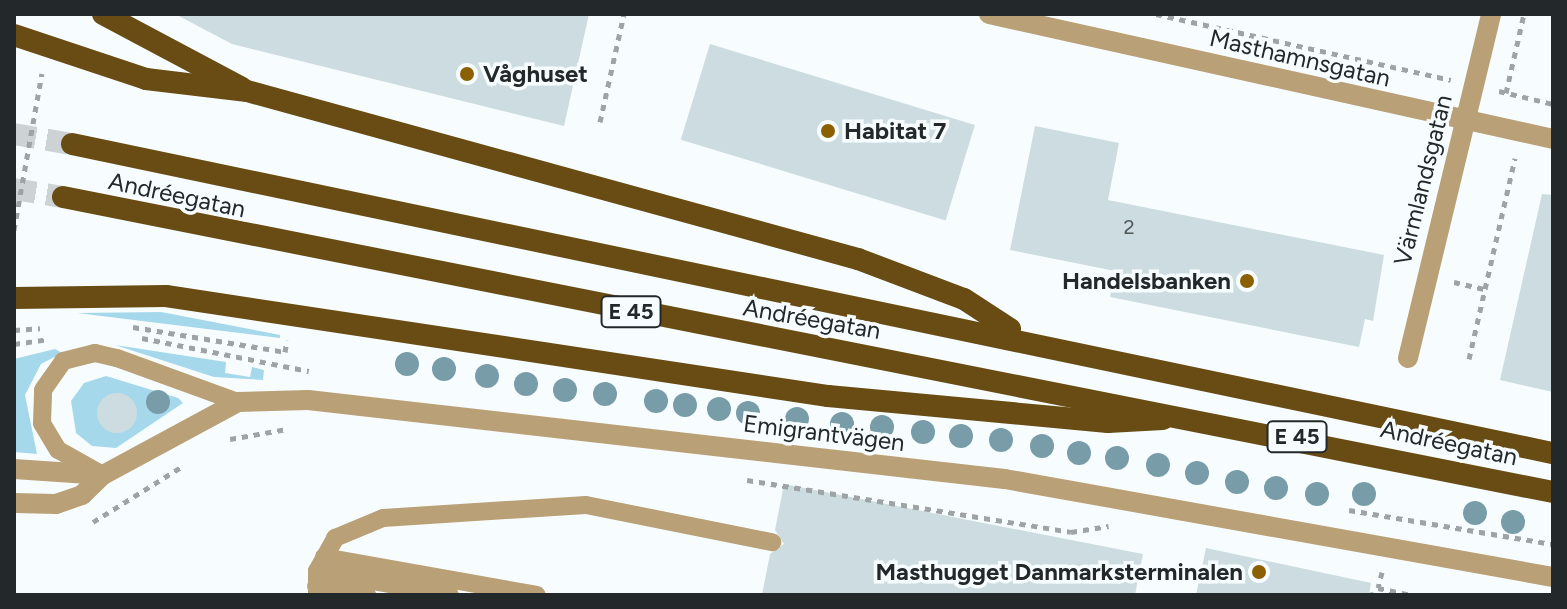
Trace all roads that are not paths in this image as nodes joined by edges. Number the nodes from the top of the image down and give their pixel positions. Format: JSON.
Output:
{"nodes":[{"id":1,"x":103,"y":14,"type":"edge"},
{"id":2,"x":989,"y":14,"type":"edge"},
{"id":3,"x":1491,"y":14,"type":"edge"},
{"id":4,"x":14,"y":35,"type":"edge"},
{"id":5,"x":247,"y":91,"type":"junction"},
{"id":6,"x":1465,"y":122,"type":"junction"},
{"id":7,"x":1553,"y":139,"type":"edge"},
{"id":8,"x":72,"y":144,"type":"tunnel mouth"},
{"id":9,"x":63,"y":197,"type":"tunnel mouth"},
{"id":10,"x":14,"y":298,"type":"edge"},
{"id":11,"x":1025,"y":339,"type":"junction"},
{"id":12,"x":1408,"y":358,"type":"dead end"},
{"id":13,"x":238,"y":402,"type":"junction"},
{"id":14,"x":1201,"y":418,"type":"junction"},
{"id":15,"x":1553,"y":453,"type":"edge"},
{"id":16,"x":14,"y":469,"type":"edge"},
{"id":17,"x":103,"y":475,"type":"junction"},
{"id":18,"x":1553,"y":492,"type":"edge"},
{"id":19,"x":14,"y":503,"type":"edge"},
{"id":20,"x":772,"y":542,"type":"dead end"},
{"id":21,"x":318,"y":577,"type":"edge"},
{"id":22,"x":1553,"y":577,"type":"edge"},
{"id":23,"x":367,"y":595,"type":"edge"},
{"id":24,"x":450,"y":595,"type":"edge"},
{"id":25,"x":537,"y":595,"type":"edge"}],
"edges":[{"from":1,"to":5,"type":"highway"},
{"from":2,"to":6,"type":"street","name":"Masthamnsgatan"},
{"from":3,"to":6,"type":"street","name":"Värmlandsgatan"},
{"from":4,"to":5,"type":"highway"},
{"from":5,"to":11,"type":"highway"},
{"from":6,"to":7,"type":"street","name":"Masthamnsgatan"},
{"from":6,"to":12,"type":"street","name":"Värmlandsgatan"},
{"from":8,"to":11,"type":"highway","name":"Andréegatan","number":"E 45"},
{"from":9,"to":14,"type":"highway","name":"Andréegatan","number":"E 45"},
{"from":10,"to":14,"type":"highway"},
{"from":11,"to":15,"type":"highway","name":"Andréegatan","number":"E 45"},
{"from":13,"to":17,"type":"street","name":"Emigrantvägen"},
{"from":13,"to":17,"type":"lane"},
{"from":13,"to":22,"type":"street","name":"Emigrantvägen"},
{"from":14,"to":18,"type":"highway","name":"Andréegatan","number":"E 45"},
{"from":16,"to":17,"type":"street"},
{"from":17,"to":19,"type":"street","name":"Emigrantvägen"},
{"from":20,"to":21,"type":"lane"},
{"from":21,"to":23,"type":"lane"},
{"from":21,"to":24,"type":"lane"},
{"from":21,"to":25,"type":"lane"}]}
